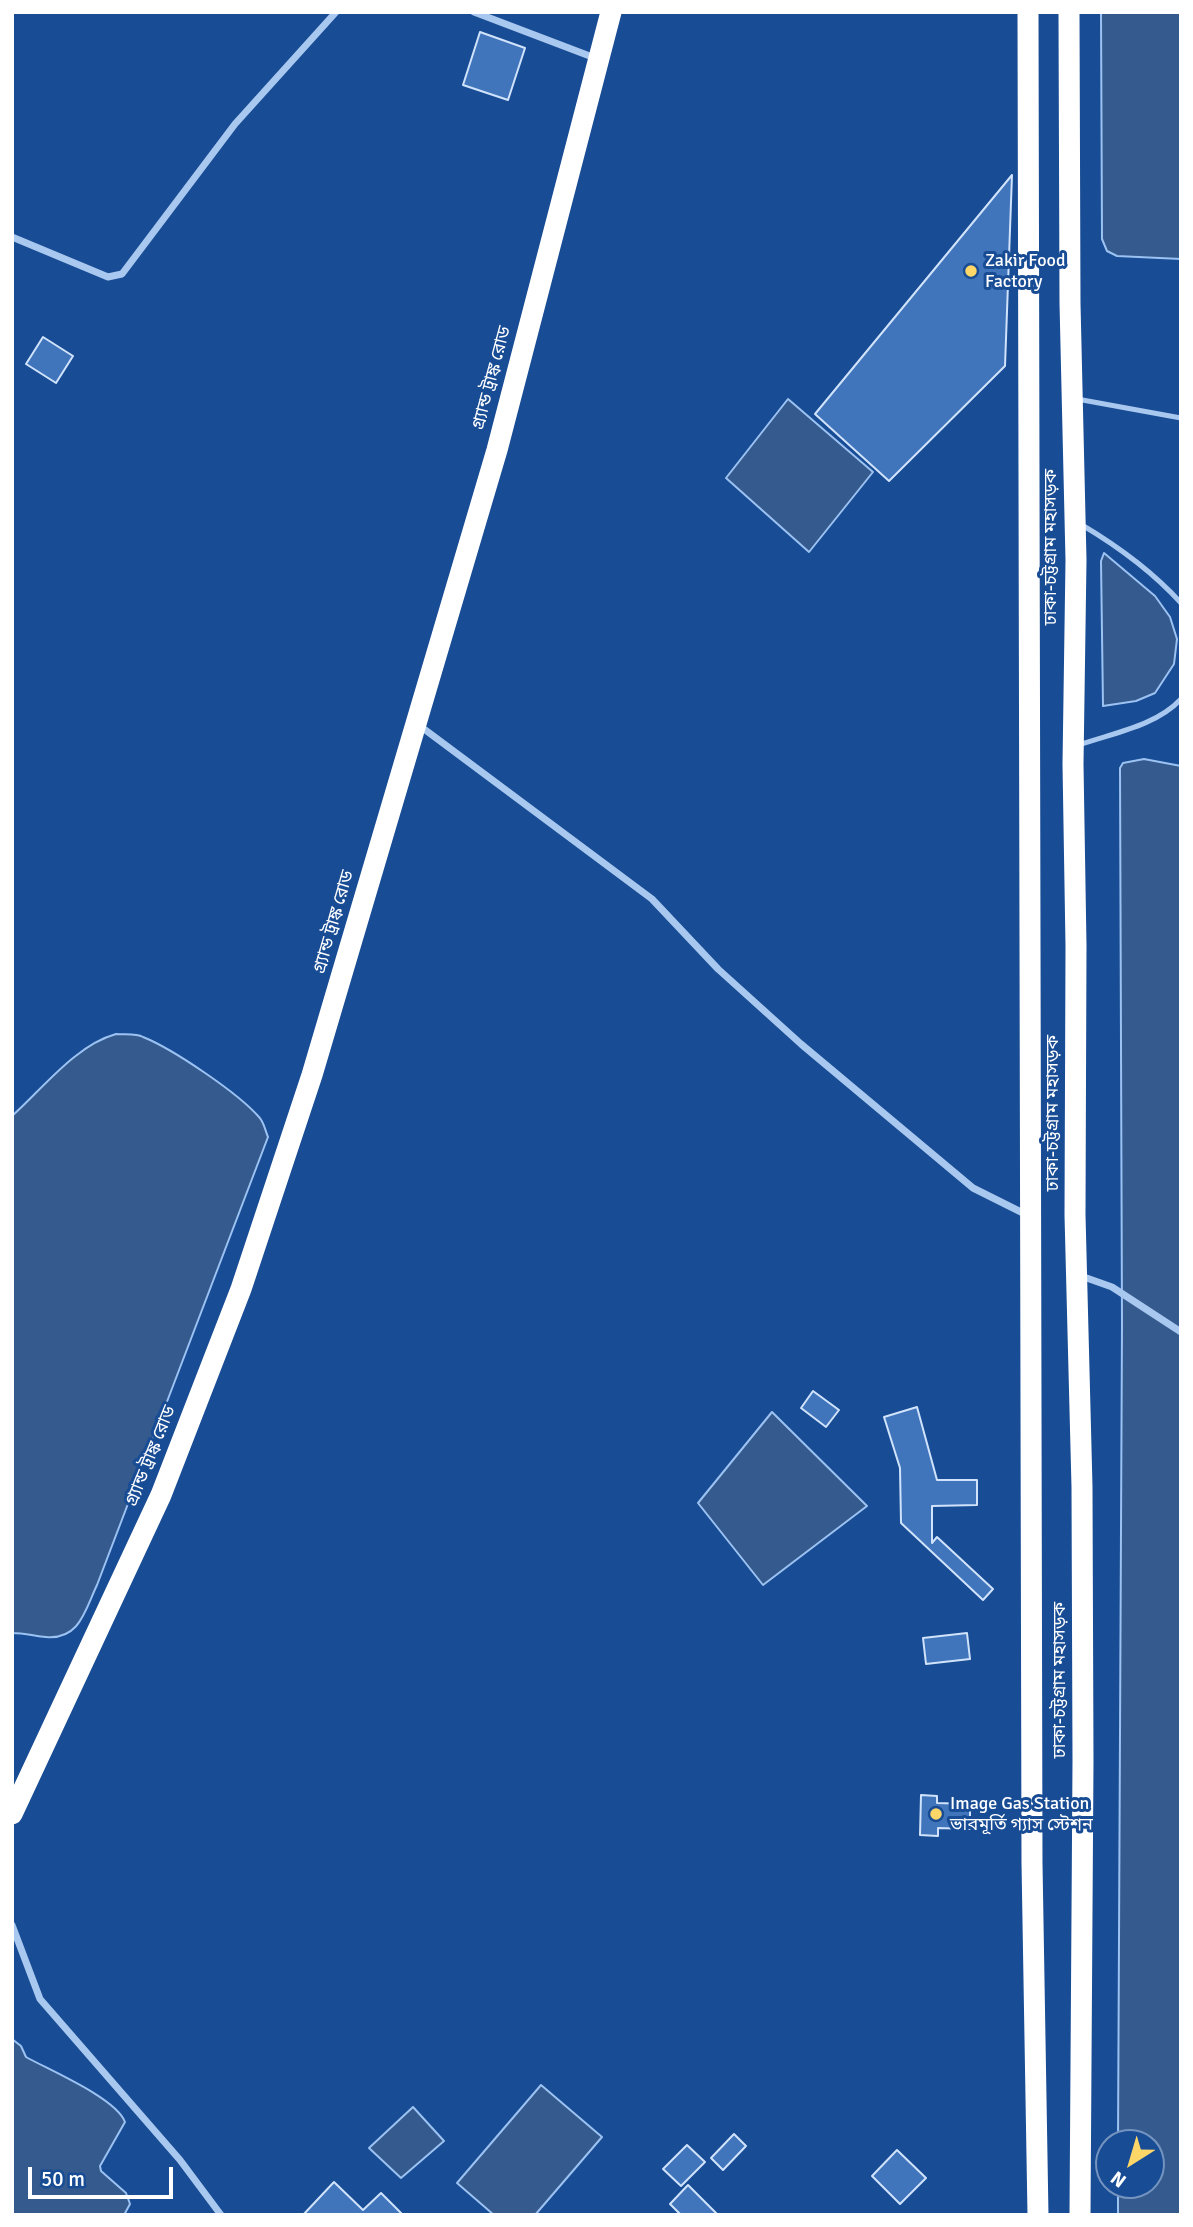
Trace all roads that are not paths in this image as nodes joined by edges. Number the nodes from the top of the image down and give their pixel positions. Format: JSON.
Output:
{"nodes":[{"id":1,"x":336,"y":12,"type":"edge"},
{"id":2,"x":474,"y":12,"type":"edge"},
{"id":3,"x":611,"y":12,"type":"edge"},
{"id":4,"x":1028,"y":12,"type":"edge"},
{"id":5,"x":1069,"y":12,"type":"edge"},
{"id":6,"x":599,"y":59,"type":"junction"},
{"id":7,"x":12,"y":237,"type":"edge"},
{"id":8,"x":1072,"y":398,"type":"junction"},
{"id":9,"x":1181,"y":418,"type":"edge"},
{"id":10,"x":1075,"y":521,"type":"junction"},
{"id":11,"x":1181,"y":603,"type":"edge"},
{"id":12,"x":1181,"y":699,"type":"edge"},
{"id":13,"x":416,"y":724,"type":"junction"},
{"id":14,"x":1073,"y":747,"type":"junction"},
{"id":15,"x":1031,"y":1217,"type":"junction"},
{"id":16,"x":1077,"y":1275,"type":"junction"},
{"id":17,"x":1181,"y":1332,"type":"edge"},
{"id":18,"x":12,"y":1814,"type":"edge"},
{"id":19,"x":12,"y":1925,"type":"edge"},
{"id":20,"x":220,"y":2215,"type":"edge"},
{"id":21,"x":1038,"y":2215,"type":"edge"},
{"id":22,"x":1080,"y":2215,"type":"edge"}],
"edges":[{"from":1,"to":7,"type":"street"},
{"from":2,"to":6,"type":"street"},
{"from":3,"to":6,"type":"highway","name":"গ্র্যান্ড ট্রাঙ্ক রোড"},
{"from":4,"to":15,"type":"highway","name":"ঢাকা-চট্টগ্রাম মহাসড়ক"},
{"from":5,"to":8,"type":"highway","name":"ঢাকা-চট্টগ্রাম মহাসড়ক"},
{"from":6,"to":13,"type":"highway","name":"গ্র্যান্ড ট্রাঙ্ক রোড"},
{"from":8,"to":9,"type":"lane"},
{"from":8,"to":10,"type":"highway","name":"ঢাকা-চট্টগ্রাম মহাসড়ক"},
{"from":10,"to":11,"type":"lane"},
{"from":10,"to":14,"type":"highway","name":"ঢাকা-চট্টগ্রাম মহাসড়ক"},
{"from":12,"to":14,"type":"lane"},
{"from":13,"to":15,"type":"street"},
{"from":13,"to":18,"type":"highway","name":"গ্র্যান্ড ট্রাঙ্ক রোড"},
{"from":14,"to":16,"type":"highway","name":"ঢাকা-চট্টগ্রাম মহাসড়ক"},
{"from":15,"to":21,"type":"highway","name":"ঢাকা-চট্টগ্রাম মহাসড়ক"},
{"from":16,"to":17,"type":"street"},
{"from":16,"to":22,"type":"highway","name":"ঢাকা-চট্টগ্রাম মহাসড়ক"},
{"from":19,"to":20,"type":"street"}]}
